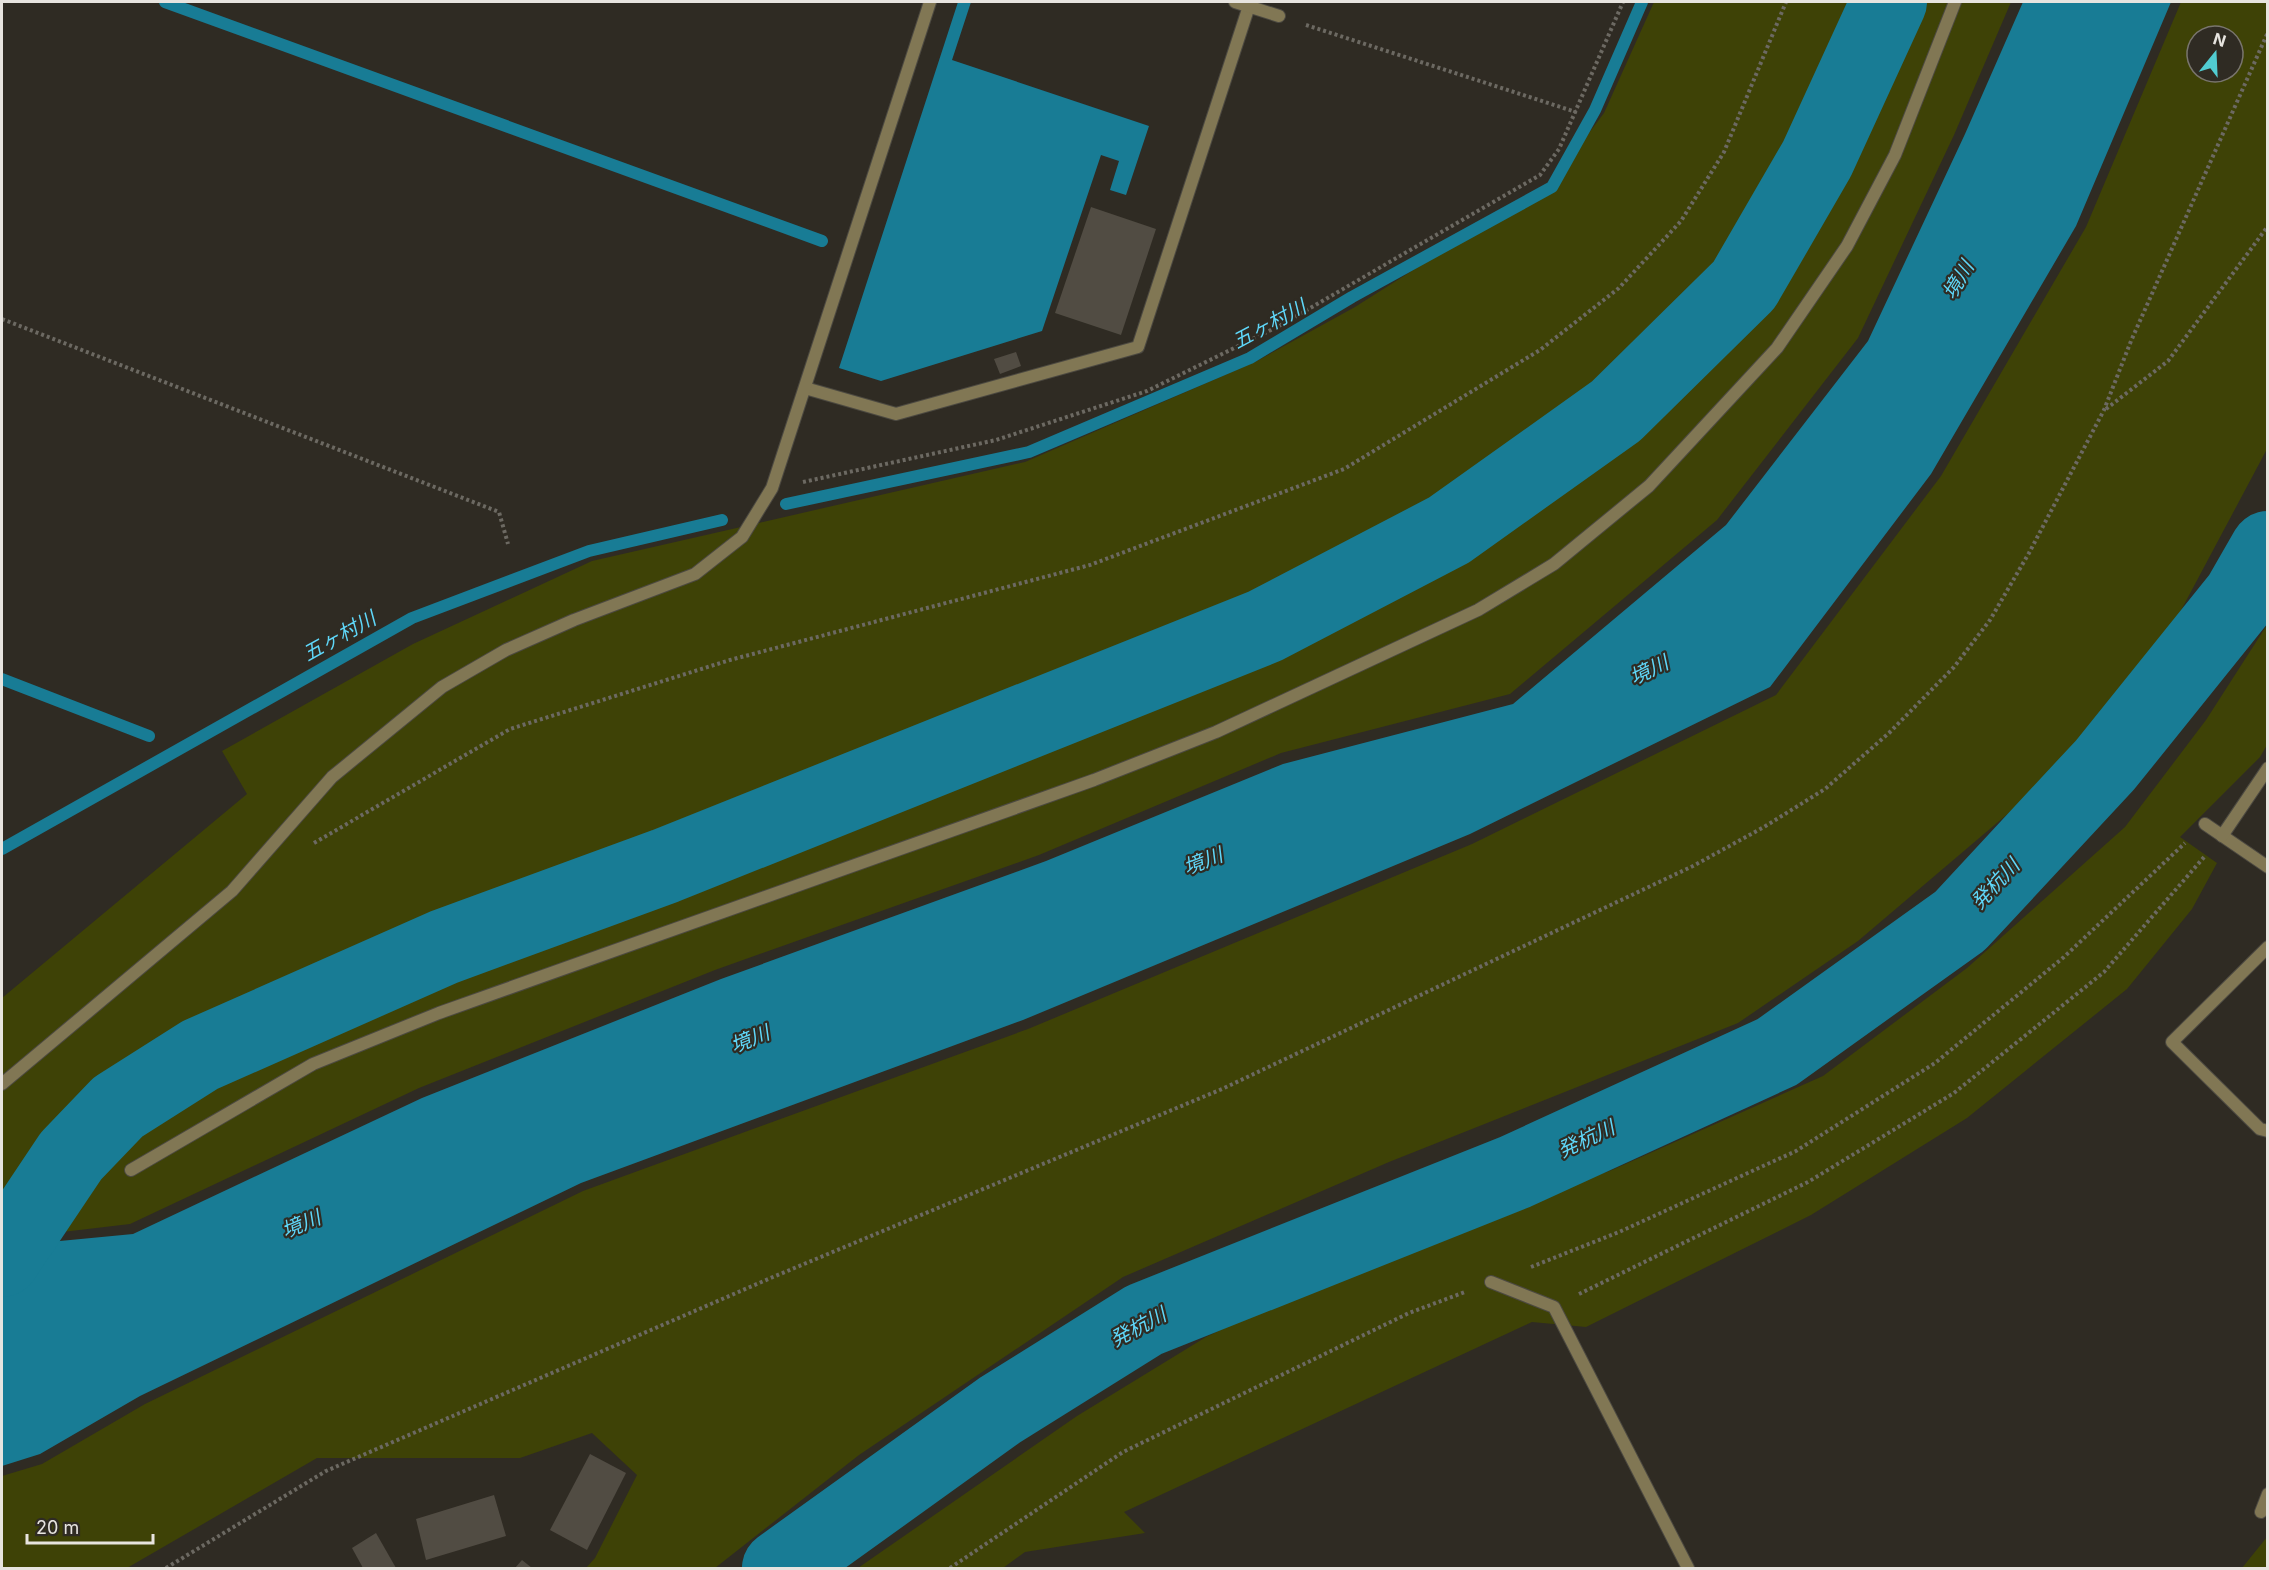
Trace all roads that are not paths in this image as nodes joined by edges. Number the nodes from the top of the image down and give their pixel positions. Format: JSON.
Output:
{"nodes":[{"id":1,"x":930,"y":2,"type":"edge"},
{"id":2,"x":1235,"y":2,"type":"edge"},
{"id":3,"x":1955,"y":2,"type":"edge"},
{"id":4,"x":1249,"y":6,"type":"junction"},
{"id":5,"x":1279,"y":16,"type":"road end"},
{"id":6,"x":805,"y":388,"type":"junction"},
{"id":7,"x":2268,"y":768,"type":"edge"},
{"id":8,"x":2205,"y":824,"type":"road end"},
{"id":9,"x":2222,"y":836,"type":"junction"},
{"id":10,"x":2268,"y":867,"type":"edge"},
{"id":11,"x":2268,"y":947,"type":"edge"},
{"id":12,"x":2,"y":1084,"type":"edge"},
{"id":13,"x":2268,"y":1131,"type":"edge"},
{"id":14,"x":131,"y":1170,"type":"dead end"},
{"id":15,"x":1491,"y":1282,"type":"road end"},
{"id":16,"x":2268,"y":1494,"type":"edge"},
{"id":17,"x":2261,"y":1512,"type":"dead end"},
{"id":18,"x":1688,"y":1569,"type":"edge"}],
"edges":[{"from":1,"to":6,"type":"street"},
{"from":2,"to":4,"type":"street"},
{"from":3,"to":14,"type":"street"},
{"from":4,"to":5,"type":"street"},
{"from":4,"to":6,"type":"street"},
{"from":6,"to":12,"type":"street"},
{"from":7,"to":9,"type":"street"},
{"from":8,"to":9,"type":"street"},
{"from":9,"to":10,"type":"street"},
{"from":11,"to":13,"type":"street"},
{"from":15,"to":18,"type":"street"},
{"from":16,"to":17,"type":"street"}]}
